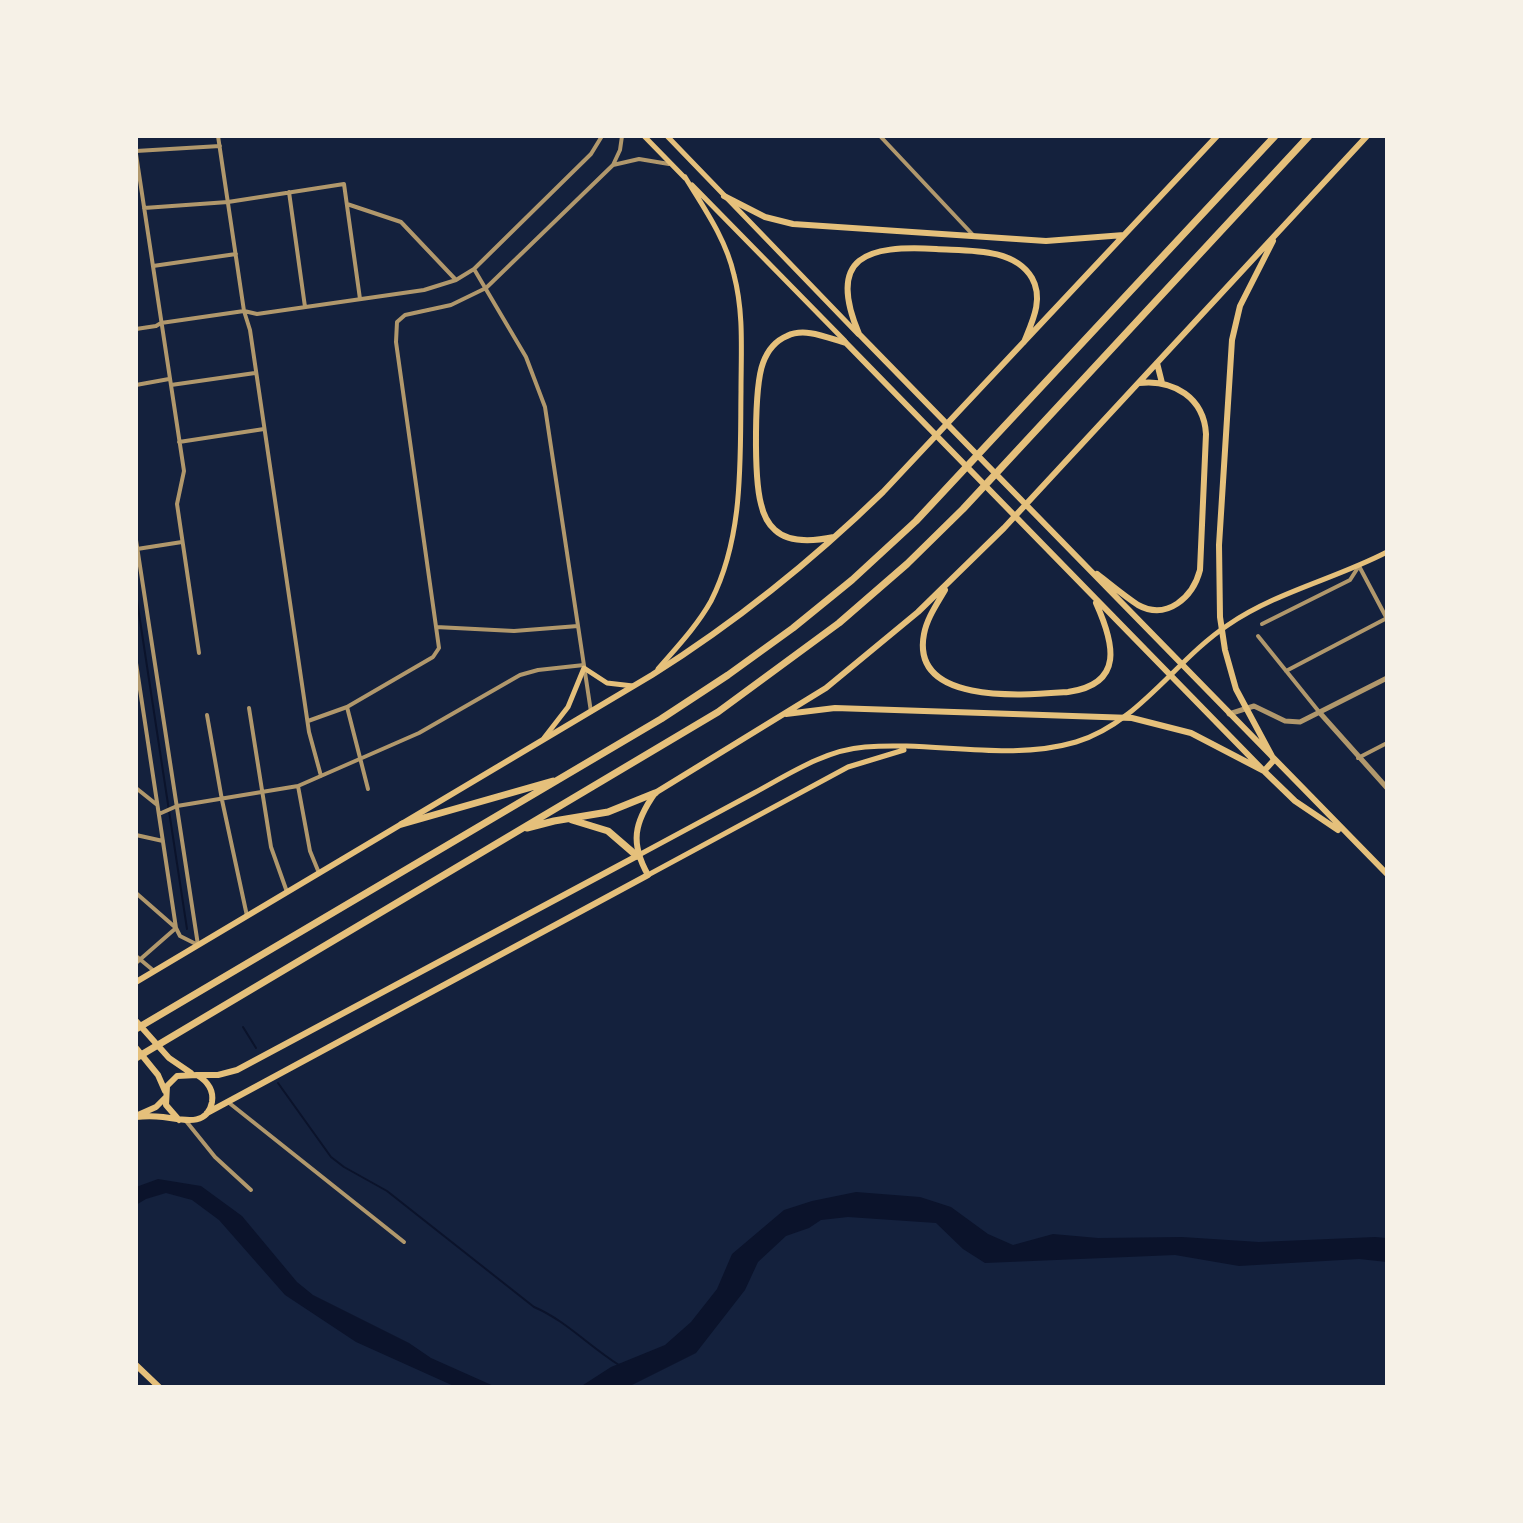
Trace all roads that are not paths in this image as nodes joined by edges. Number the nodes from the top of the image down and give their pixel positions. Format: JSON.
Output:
{"nodes":[{"id":1,"x":218,"y":136,"type":"edge"},
{"id":2,"x":602,"y":136,"type":"edge"},
{"id":3,"x":622,"y":136,"type":"edge"},
{"id":4,"x":644,"y":136,"type":"edge"},
{"id":5,"x":667,"y":136,"type":"edge"},
{"id":6,"x":880,"y":136,"type":"edge"},
{"id":7,"x":1217,"y":136,"type":"edge"},
{"id":8,"x":1275,"y":136,"type":"edge"},
{"id":9,"x":1309,"y":136,"type":"edge"},
{"id":10,"x":1367,"y":136,"type":"edge"},
{"id":11,"x":220,"y":146,"type":"junction"},
{"id":12,"x":136,"y":153,"type":"edge"},
{"id":13,"x":672,"y":164,"type":"junction"},
{"id":14,"x":613,"y":165,"type":"junction"},
{"id":15,"x":685,"y":177,"type":"junction"},
{"id":16,"x":289,"y":192,"type":"junction"},
{"id":17,"x":724,"y":196,"type":"junction"},
{"id":18,"x":228,"y":202,"type":"junction"},
{"id":19,"x":347,"y":204,"type":"junction"},
{"id":20,"x":144,"y":208,"type":"junction"},
{"id":21,"x":1277,"y":234,"type":"junction"},
{"id":22,"x":1124,"y":235,"type":"junction"},
{"id":23,"x":975,"y":237,"type":"junction"},
{"id":24,"x":236,"y":254,"type":"junction"},
{"id":25,"x":153,"y":266,"type":"junction"},
{"id":26,"x":474,"y":269,"type":"junction"},
{"id":27,"x":456,"y":280,"type":"junction"},
{"id":28,"x":486,"y":288,"type":"junction"},
{"id":29,"x":360,"y":299,"type":"junction"},
{"id":30,"x":305,"y":307,"type":"junction"},
{"id":31,"x":244,"y":311,"type":"junction"},
{"id":32,"x":161,"y":323,"type":"junction"},
{"id":33,"x":136,"y":329,"type":"edge"},
{"id":34,"x":859,"y":334,"type":"junction"},
{"id":35,"x":846,"y":343,"type":"junction"},
{"id":36,"x":1023,"y":345,"type":"junction"},
{"id":37,"x":1157,"y":363,"type":"junction"},
{"id":38,"x":256,"y":372,"type":"junction"},
{"id":39,"x":170,"y":382,"type":"junction"},
{"id":40,"x":1139,"y":383,"type":"junction"},
{"id":41,"x":1162,"y":383,"type":"junction"},
{"id":42,"x":136,"y":385,"type":"edge"},
{"id":43,"x":265,"y":429,"type":"junction"},
{"id":44,"x":179,"y":442,"type":"junction"},
{"id":45,"x":837,"y":536,"type":"junction"},
{"id":46,"x":136,"y":540,"type":"edge"},
{"id":47,"x":182,"y":542,"type":"junction"},
{"id":48,"x":137,"y":549,"type":"edge"},
{"id":49,"x":1387,"y":552,"type":"edge"},
{"id":50,"x":1080,"y":561,"type":"junction"},
{"id":51,"x":1359,"y":566,"type":"junction"},
{"id":52,"x":950,"y":582,"type":"junction"},
{"id":53,"x":1093,"y":596,"type":"junction"},
{"id":54,"x":1387,"y":619,"type":"edge"},
{"id":55,"x":1262,"y":624,"type":"dead end"},
{"id":56,"x":578,"y":626,"type":"junction"},
{"id":57,"x":436,"y":627,"type":"junction"},
{"id":58,"x":1258,"y":636,"type":"dead end"},
{"id":59,"x":199,"y":653,"type":"dead end"},
{"id":60,"x":136,"y":663,"type":"edge"},
{"id":61,"x":584,"y":666,"type":"junction"},
{"id":62,"x":1286,"y":671,"type":"junction"},
{"id":63,"x":652,"y":675,"type":"junction"},
{"id":64,"x":1387,"y":678,"type":"edge"},
{"id":65,"x":634,"y":686,"type":"junction"},
{"id":66,"x":138,"y":692,"type":"edge"},
{"id":67,"x":347,"y":707,"type":"junction"},
{"id":68,"x":1244,"y":707,"type":"junction"},
{"id":69,"x":249,"y":708,"type":"dead end"},
{"id":70,"x":591,"y":712,"type":"junction"},
{"id":71,"x":1320,"y":713,"type":"junction"},
{"id":72,"x":1229,"y":714,"type":"junction"},
{"id":73,"x":207,"y":715,"type":"dead end"},
{"id":74,"x":782,"y":715,"type":"junction"},
{"id":75,"x":308,"y":721,"type":"junction"},
{"id":76,"x":542,"y":741,"type":"junction"},
{"id":77,"x":1387,"y":743,"type":"edge"},
{"id":78,"x":912,"y":748,"type":"junction"},
{"id":79,"x":1358,"y":758,"type":"junction"},
{"id":80,"x":360,"y":759,"type":"junction"},
{"id":81,"x":1274,"y":760,"type":"junction"},
{"id":82,"x":1264,"y":771,"type":"junction"},
{"id":83,"x":321,"y":776,"type":"junction"},
{"id":84,"x":563,"y":778,"type":"junction"},
{"id":85,"x":298,"y":786,"type":"junction"},
{"id":86,"x":136,"y":788,"type":"edge"},
{"id":87,"x":1387,"y":788,"type":"edge"},
{"id":88,"x":368,"y":789,"type":"dead end"},
{"id":89,"x":261,"y":793,"type":"junction"},
{"id":90,"x":655,"y":793,"type":"junction"},
{"id":91,"x":222,"y":800,"type":"junction"},
{"id":92,"x":158,"y":806,"type":"junction"},
{"id":93,"x":177,"y":806,"type":"junction"},
{"id":94,"x":159,"y":814,"type":"junction"},
{"id":95,"x":554,"y":821,"type":"junction"},
{"id":96,"x":402,"y":824,"type":"junction"},
{"id":97,"x":518,"y":831,"type":"junction"},
{"id":98,"x":136,"y":835,"type":"edge"},
{"id":99,"x":1347,"y":835,"type":"junction"},
{"id":100,"x":163,"y":841,"type":"junction"},
{"id":101,"x":637,"y":856,"type":"junction"},
{"id":102,"x":319,"y":873,"type":"junction"},
{"id":103,"x":1387,"y":874,"type":"edge"},
{"id":104,"x":648,"y":875,"type":"junction"},
{"id":105,"x":287,"y":892,"type":"junction"},
{"id":106,"x":136,"y":893,"type":"edge"},
{"id":107,"x":247,"y":916,"type":"junction"},
{"id":108,"x":176,"y":928,"type":"junction"},
{"id":109,"x":198,"y":945,"type":"junction"},
{"id":110,"x":137,"y":959,"type":"edge"},
{"id":111,"x":154,"y":971,"type":"junction"},
{"id":112,"x":136,"y":982,"type":"edge"},
{"id":113,"x":136,"y":1021,"type":"edge"},
{"id":114,"x":136,"y":1029,"type":"edge"},
{"id":115,"x":136,"y":1048,"type":"edge"},
{"id":116,"x":136,"y":1058,"type":"edge"},
{"id":117,"x":194,"y":1074,"type":"junction"},
{"id":118,"x":165,"y":1095,"type":"junction"},
{"id":119,"x":228,"y":1102,"type":"junction"},
{"id":120,"x":207,"y":1113,"type":"junction"},
{"id":121,"x":136,"y":1116,"type":"edge"},
{"id":122,"x":183,"y":1120,"type":"junction"},
{"id":123,"x":251,"y":1190,"type":"dead end"},
{"id":124,"x":404,"y":1242,"type":"dead end"},
{"id":125,"x":136,"y":1365,"type":"edge"},
{"id":126,"x":159,"y":1387,"type":"edge"}],
"edges":[{"from":1,"to":11,"type":"street"},
{"from":2,"to":26,"type":"street"},
{"from":3,"to":14,"type":"street"},
{"from":4,"to":13,"type":"main road"},
{"from":5,"to":17,"type":"main road"},
{"from":6,"to":23,"type":"street"},
{"from":7,"to":22,"type":"main road"},
{"from":8,"to":84,"type":"highway"},
{"from":9,"to":97,"type":"highway"},
{"from":10,"to":21,"type":"main road"},
{"from":11,"to":12,"type":"street"},
{"from":11,"to":18,"type":"street"},
{"from":12,"to":20,"type":"street"},
{"from":13,"to":14,"type":"street"},
{"from":13,"to":15,"type":"main road"},
{"from":14,"to":28,"type":"street"},
{"from":15,"to":35,"type":"main road"},
{"from":15,"to":63,"type":"main road"},
{"from":16,"to":18,"type":"street"},
{"from":16,"to":19,"type":"street"},
{"from":16,"to":30,"type":"street"},
{"from":17,"to":23,"type":"main road"},
{"from":17,"to":34,"type":"main road"},
{"from":18,"to":20,"type":"street"},
{"from":18,"to":24,"type":"street"},
{"from":19,"to":27,"type":"street"},
{"from":19,"to":29,"type":"street"},
{"from":20,"to":25,"type":"street"},
{"from":21,"to":37,"type":"main road"},
{"from":21,"to":68,"type":"main road"},
{"from":22,"to":23,"type":"main road"},
{"from":22,"to":36,"type":"main road"},
{"from":24,"to":25,"type":"street"},
{"from":24,"to":31,"type":"street"},
{"from":25,"to":32,"type":"street"},
{"from":26,"to":27,"type":"street"},
{"from":26,"to":28,"type":"street"},
{"from":27,"to":29,"type":"street"},
{"from":28,"to":56,"type":"street"},
{"from":28,"to":57,"type":"street"},
{"from":29,"to":30,"type":"street"},
{"from":30,"to":31,"type":"street"},
{"from":31,"to":32,"type":"street"},
{"from":31,"to":38,"type":"street"},
{"from":32,"to":33,"type":"street"},
{"from":32,"to":39,"type":"street"},
{"from":34,"to":36,"type":"main road"},
{"from":34,"to":50,"type":"main road"},
{"from":35,"to":45,"type":"main road"},
{"from":35,"to":53,"type":"main road"},
{"from":36,"to":45,"type":"main road"},
{"from":37,"to":40,"type":"main road"},
{"from":37,"to":41,"type":"main road"},
{"from":38,"to":39,"type":"street"},
{"from":38,"to":43,"type":"street"},
{"from":39,"to":42,"type":"street"},
{"from":39,"to":44,"type":"street"},
{"from":40,"to":41,"type":"main road"},
{"from":40,"to":52,"type":"main road"},
{"from":41,"to":50,"type":"main road"},
{"from":43,"to":44,"type":"street"},
{"from":43,"to":75,"type":"street"},
{"from":44,"to":47,"type":"street"},
{"from":45,"to":63,"type":"main road"},
{"from":46,"to":48,"type":"street"},
{"from":47,"to":48,"type":"street"},
{"from":47,"to":59,"type":"street"},
{"from":48,"to":93,"type":"street"},
{"from":49,"to":51,"type":"main road"},
{"from":50,"to":72,"type":"main road"},
{"from":51,"to":54,"type":"street"},
{"from":51,"to":55,"type":"street"},
{"from":51,"to":78,"type":"main road"},
{"from":52,"to":53,"type":"main road"},
{"from":52,"to":74,"type":"main road"},
{"from":53,"to":82,"type":"main road"},
{"from":54,"to":62,"type":"street"},
{"from":56,"to":57,"type":"street"},
{"from":56,"to":61,"type":"street"},
{"from":57,"to":67,"type":"street"},
{"from":58,"to":62,"type":"street"},
{"from":60,"to":66,"type":"street"},
{"from":61,"to":65,"type":"main road"},
{"from":61,"to":70,"type":"street"},
{"from":61,"to":76,"type":"main road"},
{"from":61,"to":80,"type":"street"},
{"from":62,"to":71,"type":"street"},
{"from":63,"to":65,"type":"main road"},
{"from":64,"to":71,"type":"street"},
{"from":65,"to":70,"type":"main road"},
{"from":66,"to":92,"type":"street"},
{"from":67,"to":75,"type":"street"},
{"from":67,"to":80,"type":"street"},
{"from":68,"to":71,"type":"street"},
{"from":68,"to":72,"type":"street"},
{"from":68,"to":81,"type":"main road"},
{"from":69,"to":89,"type":"street"},
{"from":70,"to":76,"type":"main road"},
{"from":71,"to":79,"type":"street"},
{"from":72,"to":81,"type":"main road"},
{"from":73,"to":91,"type":"street"},
{"from":74,"to":82,"type":"main road"},
{"from":74,"to":90,"type":"main road"},
{"from":75,"to":83,"type":"street"},
{"from":76,"to":96,"type":"main road"},
{"from":77,"to":79,"type":"street"},
{"from":78,"to":101,"type":"main road"},
{"from":78,"to":104,"type":"main road"},
{"from":79,"to":87,"type":"street"},
{"from":80,"to":83,"type":"street"},
{"from":80,"to":88,"type":"street"},
{"from":81,"to":82,"type":"main road"},
{"from":81,"to":99,"type":"main road"},
{"from":82,"to":99,"type":"main road"},
{"from":83,"to":85,"type":"street"},
{"from":84,"to":96,"type":"highway"},
{"from":84,"to":114,"type":"highway"},
{"from":85,"to":89,"type":"street"},
{"from":85,"to":102,"type":"street"},
{"from":86,"to":92,"type":"street"},
{"from":89,"to":91,"type":"street"},
{"from":89,"to":105,"type":"street"},
{"from":90,"to":95,"type":"highway"},
{"from":90,"to":101,"type":"main road"},
{"from":91,"to":93,"type":"street"},
{"from":91,"to":107,"type":"street"},
{"from":92,"to":94,"type":"street"},
{"from":93,"to":94,"type":"street"},
{"from":93,"to":109,"type":"street"},
{"from":94,"to":100,"type":"street"},
{"from":95,"to":97,"type":"highway"},
{"from":95,"to":101,"type":"highway"},
{"from":96,"to":102,"type":"main road"},
{"from":97,"to":116,"type":"highway"},
{"from":98,"to":100,"type":"street"},
{"from":99,"to":103,"type":"main road"},
{"from":100,"to":108,"type":"street"},
{"from":101,"to":104,"type":"main road"},
{"from":101,"to":117,"type":"main road"},
{"from":102,"to":105,"type":"main road"},
{"from":104,"to":119,"type":"main road"},
{"from":105,"to":107,"type":"main road"},
{"from":106,"to":108,"type":"street"},
{"from":107,"to":109,"type":"main road"},
{"from":108,"to":109,"type":"street"},
{"from":108,"to":110,"type":"street"},
{"from":109,"to":111,"type":"main road"},
{"from":110,"to":111,"type":"street"},
{"from":111,"to":112,"type":"main road"},
{"from":113,"to":117,"type":"main road"},
{"from":115,"to":118,"type":"main road"},
{"from":117,"to":118,"type":"main road"},
{"from":117,"to":120,"type":"main road"},
{"from":118,"to":121,"type":"main road"},
{"from":118,"to":122,"type":"main road"},
{"from":119,"to":120,"type":"main road"},
{"from":119,"to":124,"type":"street"},
{"from":120,"to":122,"type":"main road"},
{"from":121,"to":122,"type":"main road"},
{"from":122,"to":123,"type":"street"},
{"from":125,"to":126,"type":"main road"}]}
